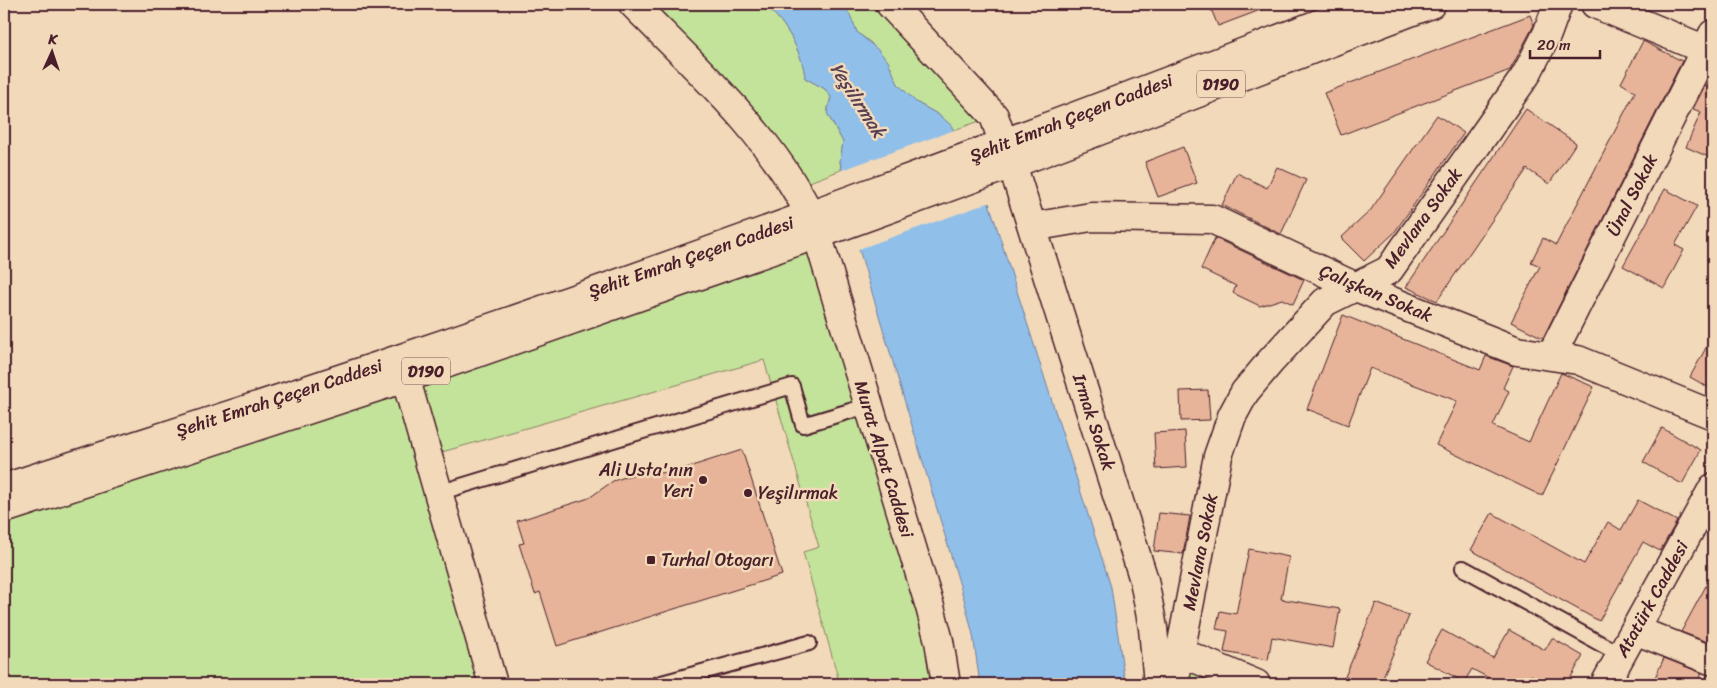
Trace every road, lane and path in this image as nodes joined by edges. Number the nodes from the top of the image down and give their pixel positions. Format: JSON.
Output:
{"nodes":[{"id":1,"x":633,"y":4,"type":"edge"},
{"id":2,"x":890,"y":4,"type":"edge"},
{"id":3,"x":1370,"y":4,"type":"edge"},
{"id":4,"x":1431,"y":4,"type":"edge"},
{"id":5,"x":1558,"y":4,"type":"edge"},
{"id":6,"x":1595,"y":4,"type":"edge"},
{"id":7,"x":1711,"y":46,"type":"edge"},
{"id":8,"x":1008,"y":154,"type":"junction"},
{"id":9,"x":813,"y":225,"type":"junction"},
{"id":10,"x":1032,"y":227,"type":"junction"},
{"id":11,"x":1356,"y":287,"type":"junction"},
{"id":12,"x":1551,"y":356,"type":"junction"},
{"id":13,"x":403,"y":369,"type":"junction"},
{"id":14,"x":867,"y":406,"type":"junction"},
{"id":15,"x":1713,"y":415,"type":"edge"},
{"id":16,"x":4,"y":488,"type":"edge"},
{"id":17,"x":1713,"y":488,"type":"edge"},
{"id":18,"x":438,"y":493,"type":"junction"},
{"id":19,"x":4,"y":509,"type":"edge"},
{"id":20,"x":1463,"y":568,"type":"dead end"},
{"id":21,"x":1635,"y":630,"type":"junction"},
{"id":22,"x":809,"y":643,"type":"dead end"},
{"id":23,"x":1180,"y":652,"type":"junction"},
{"id":24,"x":1621,"y":655,"type":"junction"},
{"id":25,"x":1713,"y":662,"type":"edge"},
{"id":26,"x":493,"y":684,"type":"edge"},
{"id":27,"x":658,"y":684,"type":"edge"},
{"id":28,"x":946,"y":684,"type":"edge"},
{"id":29,"x":1158,"y":684,"type":"edge"},
{"id":30,"x":1174,"y":684,"type":"edge"},
{"id":31,"x":1256,"y":684,"type":"edge"},
{"id":32,"x":1605,"y":684,"type":"edge"}],
"edges":[{"from":1,"to":9,"type":"main road","name":"Murat Alpat Caddesi"},
{"from":2,"to":8,"type":"main road","name":"Irmak Sokak"},
{"from":3,"to":8,"type":"main road","name":"Şehit Emrah Çeçen Caddesi","number":"D190"},
{"from":4,"to":8,"type":"main road","name":"Şehit Emrah Çeçen Caddesi","number":"D190"},
{"from":5,"to":11,"type":"main road","name":"Mevlana Sokak"},
{"from":6,"to":7,"type":"main road"},
{"from":7,"to":12,"type":"main road","name":"Ünal Sokak"},
{"from":8,"to":9,"type":"main road","name":"Şehit Emrah Çeçen Caddesi","number":"D190"},
{"from":8,"to":10,"type":"main road","name":"Irmak Sokak"},
{"from":9,"to":13,"type":"main road","number":"D190"},
{"from":9,"to":14,"type":"main road","name":"Murat Alpat Caddesi"},
{"from":10,"to":11,"type":"main road","name":"Çalışkan Sokak"},
{"from":10,"to":29,"type":"main road","name":"Irmak Sokak"},
{"from":11,"to":12,"type":"main road","name":"Çalışkan Sokak"},
{"from":11,"to":23,"type":"main road","name":"Mevlana Sokak"},
{"from":12,"to":15,"type":"main road","name":"Çalışkan Sokak"},
{"from":13,"to":16,"type":"main road","name":"Şehit Emrah Çeçen Caddesi","number":"D190"},
{"from":13,"to":18,"type":"main road"},
{"from":13,"to":19,"type":"main road","number":"D190"},
{"from":14,"to":18,"type":"lane"},
{"from":14,"to":28,"type":"main road","name":"Murat Alpat Caddesi"},
{"from":17,"to":21,"type":"main road","name":"Atatürk Caddesi"},
{"from":18,"to":26,"type":"main road"},
{"from":20,"to":24,"type":"lane"},
{"from":21,"to":24,"type":"main road","name":"Atatürk Caddesi"},
{"from":21,"to":25,"type":"main road"},
{"from":22,"to":27,"type":"lane"},
{"from":23,"to":30,"type":"main road","name":"Mevlana Sokak"},
{"from":23,"to":31,"type":"main road"},
{"from":24,"to":32,"type":"main road","name":"Atatürk Caddesi"}]}
